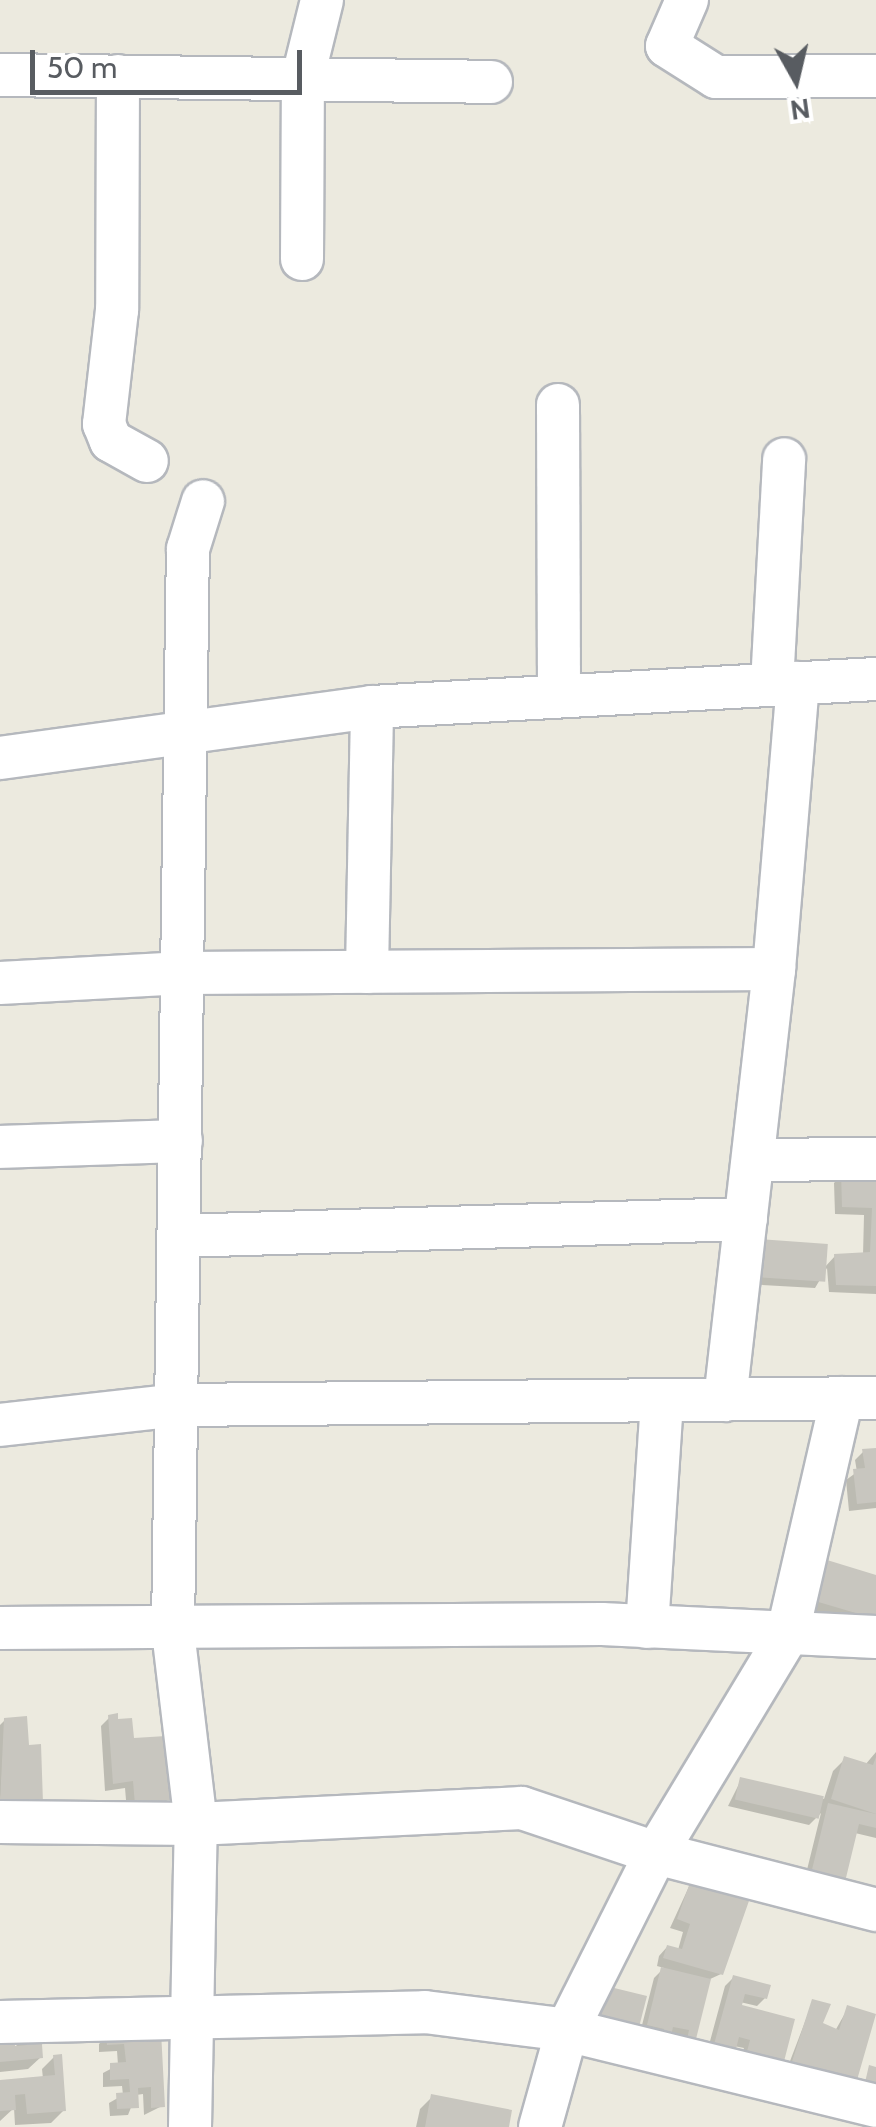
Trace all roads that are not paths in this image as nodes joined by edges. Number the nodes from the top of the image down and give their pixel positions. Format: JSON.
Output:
{"nodes":[{"id":1,"x":322,"y":0,"type":"edge"},
{"id":2,"x":686,"y":0,"type":"edge"},
{"id":3,"x":0,"y":75,"type":"edge"},
{"id":4,"x":118,"y":76,"type":"junction"},
{"id":5,"x":876,"y":76,"type":"edge"},
{"id":6,"x":304,"y":77,"type":"junction"},
{"id":7,"x":491,"y":82,"type":"dead end"},
{"id":8,"x":302,"y":259,"type":"dead end"},
{"id":9,"x":558,"y":405,"type":"dead end"},
{"id":10,"x":784,"y":460,"type":"dead end"},
{"id":11,"x":147,"y":461,"type":"dead end"},
{"id":12,"x":204,"y":501,"type":"dead end"},
{"id":13,"x":876,"y":679,"type":"edge"},
{"id":14,"x":785,"y":683,"type":"junction"},
{"id":15,"x":559,"y":695,"type":"junction"},
{"id":16,"x":372,"y":707,"type":"junction"},
{"id":17,"x":184,"y":736,"type":"junction"},
{"id":18,"x":0,"y":758,"type":"edge"},
{"id":19,"x":774,"y":968,"type":"junction"},
{"id":20,"x":367,"y":972,"type":"junction"},
{"id":21,"x":184,"y":974,"type":"junction"},
{"id":22,"x":0,"y":982,"type":"edge"},
{"id":23,"x":181,"y":1142,"type":"junction"},
{"id":24,"x":0,"y":1147,"type":"edge"},
{"id":25,"x":876,"y":1159,"type":"edge"},
{"id":26,"x":753,"y":1160,"type":"junction"},
{"id":27,"x":746,"y":1219,"type":"junction"},
{"id":28,"x":179,"y":1236,"type":"junction"},
{"id":29,"x":859,"y":1398,"type":"edge"},
{"id":30,"x":662,"y":1400,"type":"junction"},
{"id":31,"x":725,"y":1400,"type":"junction"},
{"id":32,"x":177,"y":1405,"type":"junction"},
{"id":33,"x":0,"y":1425,"type":"edge"},
{"id":34,"x":647,"y":1627,"type":"junction"},
{"id":35,"x":0,"y":1628,"type":"edge"},
{"id":36,"x":173,"y":1630,"type":"junction"},
{"id":37,"x":787,"y":1636,"type":"junction"},
{"id":38,"x":876,"y":1636,"type":"edge"},
{"id":39,"x":0,"y":1822,"type":"edge"},
{"id":40,"x":196,"y":1824,"type":"junction"},
{"id":41,"x":656,"y":1853,"type":"junction"},
{"id":42,"x":876,"y":1910,"type":"edge"},
{"id":43,"x":188,"y":2020,"type":"junction"},
{"id":44,"x":0,"y":2022,"type":"edge"},
{"id":45,"x":567,"y":2030,"type":"junction"},
{"id":46,"x":876,"y":2106,"type":"edge"},
{"id":47,"x":190,"y":2127,"type":"edge"},
{"id":48,"x":540,"y":2127,"type":"edge"}],
"edges":[{"from":1,"to":6,"type":"street"},
{"from":2,"to":5,"type":"street"},
{"from":3,"to":4,"type":"street"},
{"from":4,"to":6,"type":"street"},
{"from":4,"to":11,"type":"street"},
{"from":6,"to":7,"type":"street"},
{"from":6,"to":8,"type":"street"},
{"from":9,"to":15,"type":"street"},
{"from":10,"to":14,"type":"street"},
{"from":12,"to":17,"type":"street"},
{"from":13,"to":14,"type":"street"},
{"from":14,"to":15,"type":"street"},
{"from":14,"to":19,"type":"street"},
{"from":15,"to":16,"type":"street"},
{"from":16,"to":17,"type":"street"},
{"from":16,"to":20,"type":"street"},
{"from":17,"to":18,"type":"street"},
{"from":17,"to":21,"type":"street"},
{"from":19,"to":20,"type":"street"},
{"from":19,"to":26,"type":"street"},
{"from":20,"to":21,"type":"street"},
{"from":21,"to":22,"type":"street"},
{"from":21,"to":23,"type":"street"},
{"from":23,"to":24,"type":"street"},
{"from":23,"to":28,"type":"street"},
{"from":25,"to":26,"type":"street"},
{"from":26,"to":27,"type":"street"},
{"from":27,"to":28,"type":"street"},
{"from":27,"to":31,"type":"street"},
{"from":28,"to":32,"type":"street"},
{"from":29,"to":31,"type":"street"},
{"from":29,"to":37,"type":"street"},
{"from":30,"to":31,"type":"street"},
{"from":30,"to":32,"type":"street"},
{"from":30,"to":34,"type":"street"},
{"from":32,"to":33,"type":"street"},
{"from":32,"to":36,"type":"street"},
{"from":34,"to":36,"type":"street"},
{"from":34,"to":37,"type":"street"},
{"from":35,"to":36,"type":"street"},
{"from":36,"to":40,"type":"street"},
{"from":37,"to":38,"type":"street"},
{"from":37,"to":41,"type":"street"},
{"from":39,"to":40,"type":"street"},
{"from":40,"to":41,"type":"street"},
{"from":40,"to":43,"type":"street"},
{"from":41,"to":42,"type":"street"},
{"from":41,"to":45,"type":"street"},
{"from":43,"to":44,"type":"street"},
{"from":43,"to":45,"type":"street"},
{"from":43,"to":47,"type":"street"},
{"from":45,"to":46,"type":"street"},
{"from":45,"to":48,"type":"street"}]}
